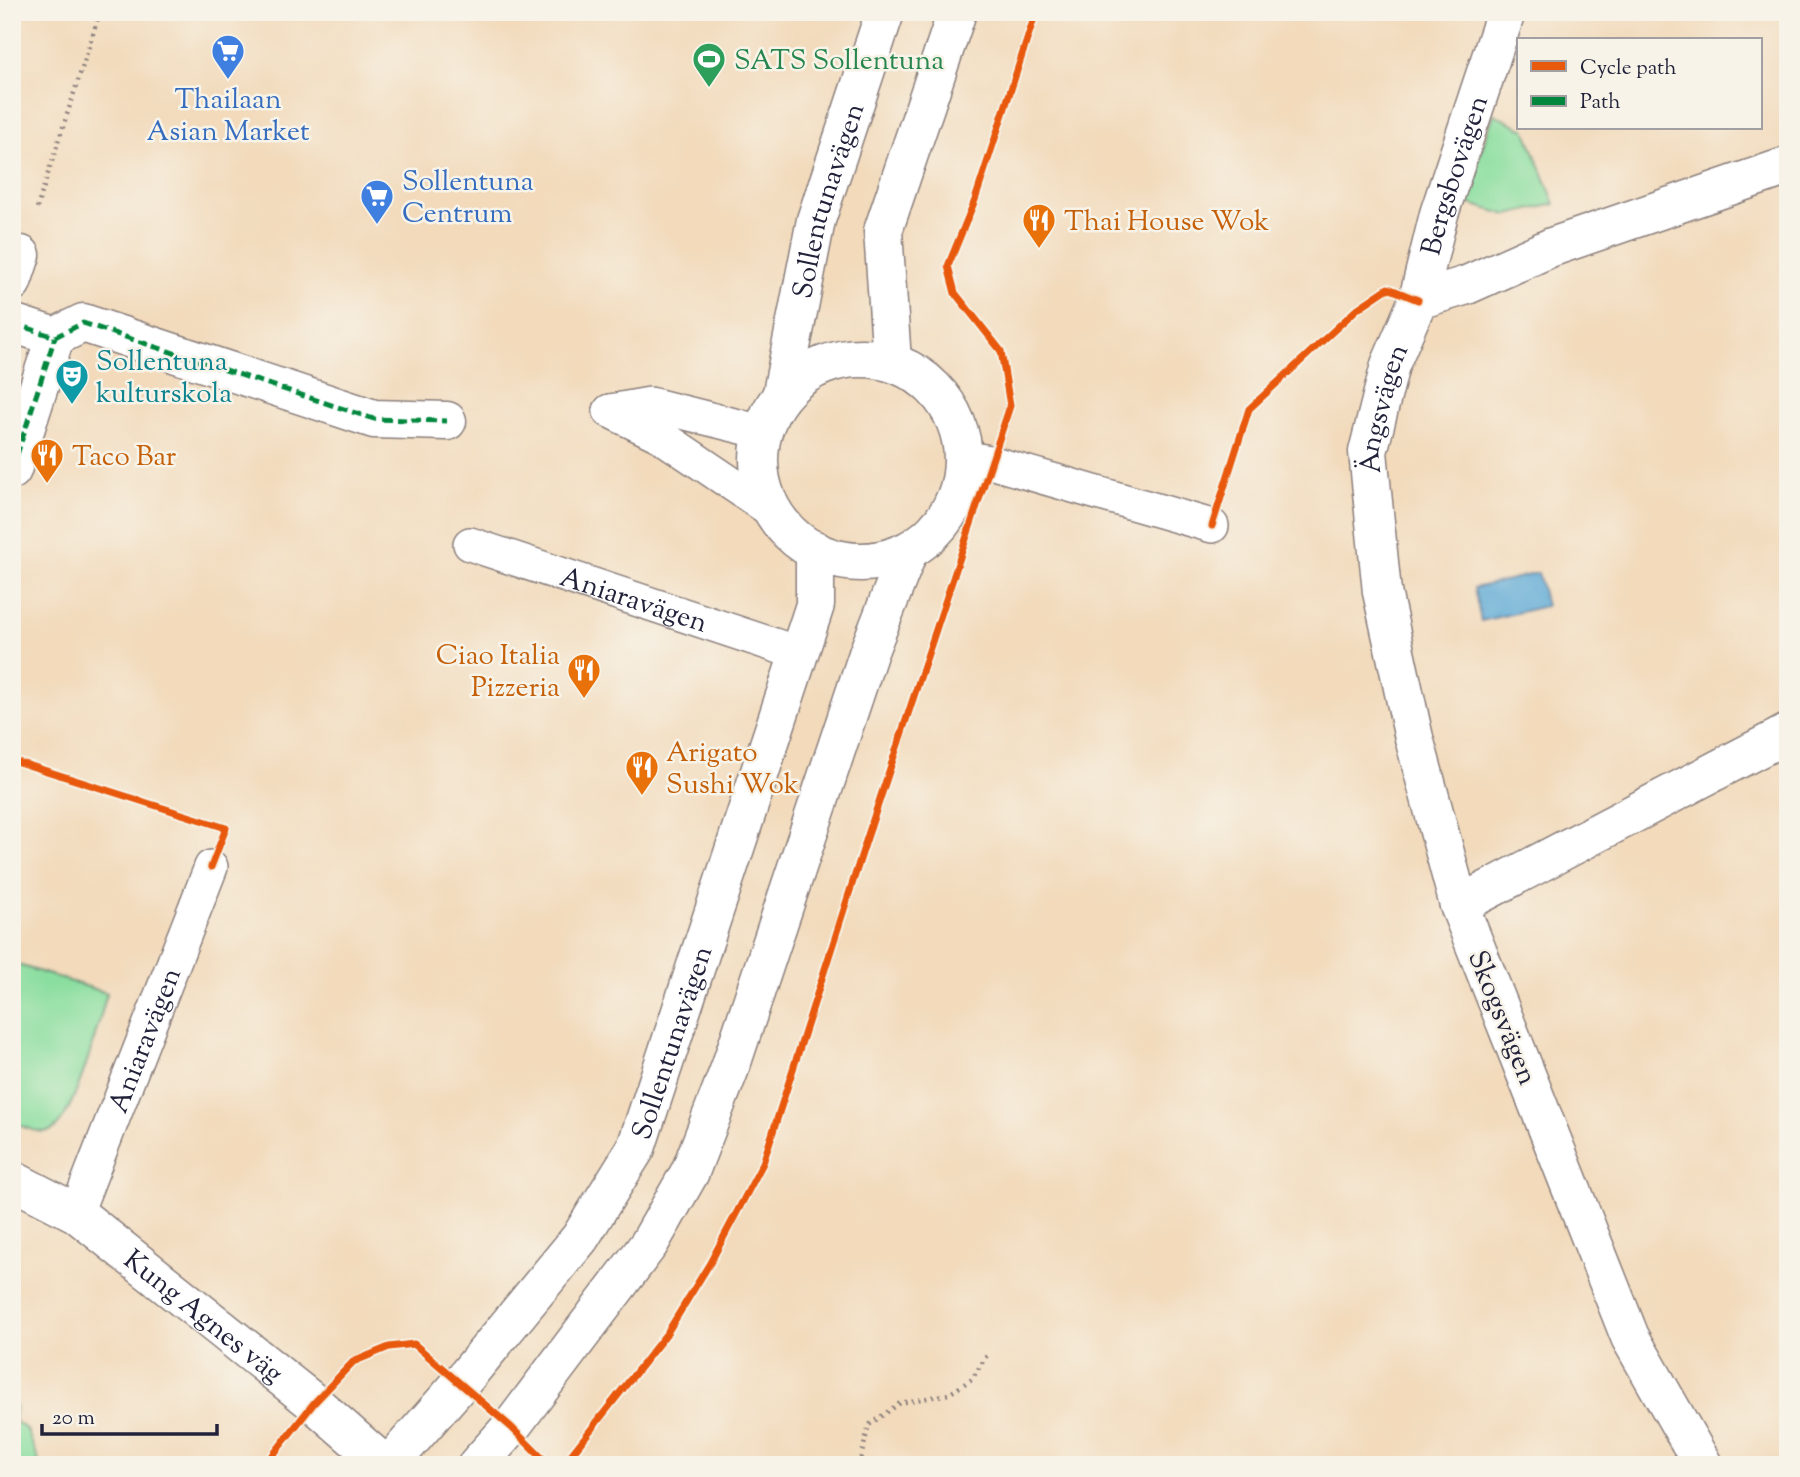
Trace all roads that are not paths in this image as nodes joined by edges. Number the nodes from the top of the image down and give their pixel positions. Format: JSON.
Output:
{"nodes":[{"id":1,"x":884,"y":12,"type":"edge"},
{"id":2,"x":957,"y":12,"type":"edge"},
{"id":3,"x":1506,"y":12,"type":"edge"},
{"id":4,"x":1788,"y":166,"type":"edge"},
{"id":5,"x":1418,"y":300,"type":"junction"},
{"id":6,"x":12,"y":323,"type":"edge"},
{"id":7,"x":55,"y":337,"type":"junction"},
{"id":8,"x":892,"y":361,"type":"junction"},
{"id":9,"x":782,"y":393,"type":"junction"},
{"id":10,"x":447,"y":421,"type":"dead end"},
{"id":11,"x":761,"y":432,"type":"junction"},
{"id":12,"x":961,"y":457,"type":"junction"},
{"id":13,"x":12,"y":470,"type":"edge"},
{"id":14,"x":772,"y":511,"type":"junction"},
{"id":15,"x":1212,"y":526,"type":"dead end"},
{"id":16,"x":470,"y":544,"type":"dead end"},
{"id":17,"x":815,"y":550,"type":"junction"},
{"id":18,"x":908,"y":552,"type":"junction"},
{"id":19,"x":798,"y":653,"type":"junction"},
{"id":20,"x":1788,"y":733,"type":"edge"},
{"id":21,"x":211,"y":867,"type":"dead end"},
{"id":22,"x":1460,"y":905,"type":"junction"},
{"id":23,"x":12,"y":1180,"type":"edge"},
{"id":24,"x":76,"y":1213,"type":"junction"},
{"id":25,"x":387,"y":1465,"type":"edge"},
{"id":26,"x":477,"y":1465,"type":"edge"},
{"id":27,"x":1703,"y":1465,"type":"edge"}],
"edges":[{"from":1,"to":9,"type":"street","name":"Sollentunavägen"},
{"from":2,"to":8,"type":"street"},
{"from":3,"to":5,"type":"street","name":"Bergsbovägen"},
{"from":4,"to":5,"type":"street"},
{"from":5,"to":22,"type":"street","name":"Ängsvägen"},
{"from":6,"to":7,"type":"street"},
{"from":7,"to":10,"type":"street"},
{"from":7,"to":13,"type":"street"},
{"from":8,"to":9,"type":"street"},
{"from":8,"to":12,"type":"street"},
{"from":9,"to":11,"type":"street"},
{"from":11,"to":14,"type":"street"},
{"from":11,"to":14,"type":"lane"},
{"from":12,"to":15,"type":"lane"},
{"from":12,"to":18,"type":"street"},
{"from":14,"to":17,"type":"street"},
{"from":16,"to":19,"type":"lane","name":"Aniaravägen"},
{"from":17,"to":18,"type":"street"},
{"from":17,"to":19,"type":"street","name":"Sollentunavägen"},
{"from":18,"to":26,"type":"street"},
{"from":19,"to":25,"type":"street","name":"Sollentunavägen"},
{"from":20,"to":22,"type":"street"},
{"from":21,"to":24,"type":"lane","name":"Aniaravägen"},
{"from":22,"to":27,"type":"street","name":"Skogsvägen"},
{"from":23,"to":24,"type":"street","name":"Kung Agnes väg"},
{"from":24,"to":25,"type":"street","name":"Kung Agnes väg"}]}
